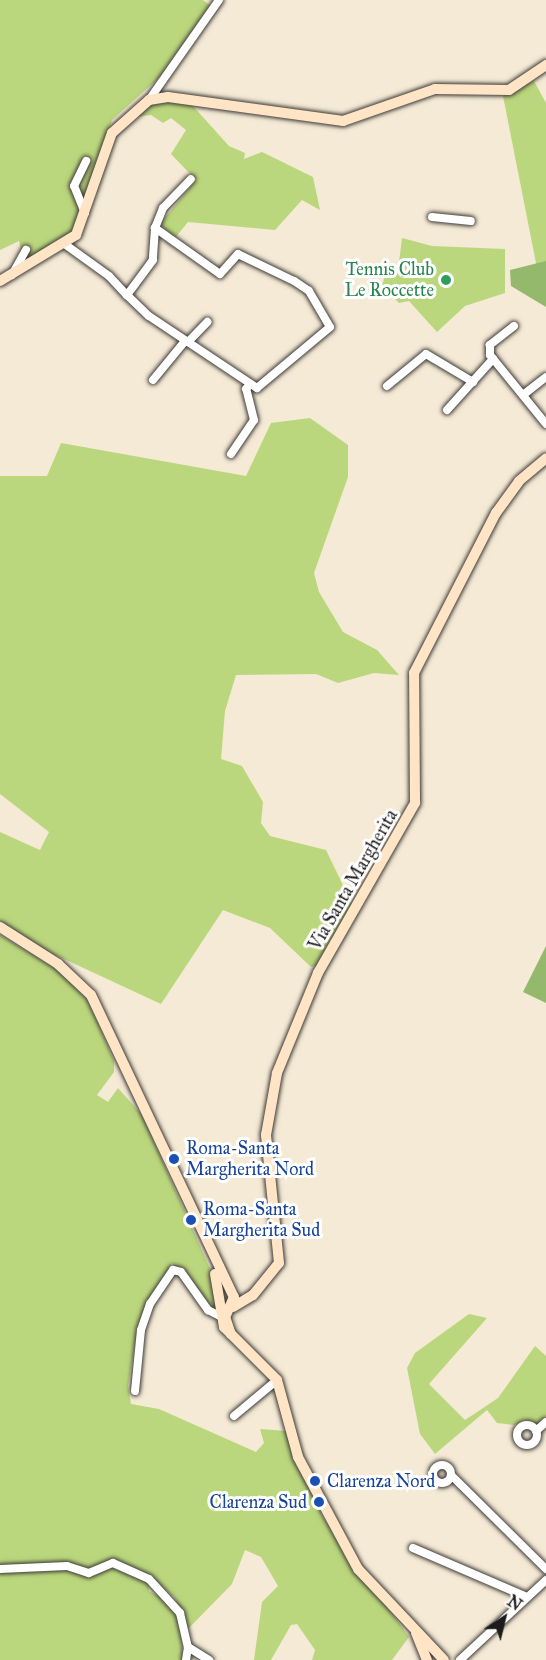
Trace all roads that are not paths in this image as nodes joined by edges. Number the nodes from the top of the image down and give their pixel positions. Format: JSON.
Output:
{"nodes":[{"id":1,"x":219,"y":0,"type":"edge"},
{"id":2,"x":546,"y":65,"type":"edge"},
{"id":3,"x":149,"y":100,"type":"junction"},
{"id":4,"x":86,"y":162,"type":"dead end"},
{"id":5,"x":191,"y":179,"type":"dead end"},
{"id":6,"x":85,"y":213,"type":"junction"},
{"id":7,"x":432,"y":217,"type":"dead end"},
{"id":8,"x":471,"y":221,"type":"dead end"},
{"id":9,"x":155,"y":228,"type":"junction"},
{"id":10,"x":63,"y":247,"type":"junction"},
{"id":11,"x":26,"y":250,"type":"dead end"},
{"id":12,"x":12,"y":275,"type":"junction"},
{"id":13,"x":0,"y":281,"type":"edge"},
{"id":14,"x":127,"y":295,"type":"junction"},
{"id":15,"x":207,"y":322,"type":"dead end"},
{"id":16,"x":514,"y":326,"type":"dead end"},
{"id":17,"x":187,"y":341,"type":"junction"},
{"id":18,"x":494,"y":359,"type":"junction"},
{"id":19,"x":546,"y":377,"type":"edge"},
{"id":20,"x":153,"y":380,"type":"dead end"},
{"id":21,"x":473,"y":382,"type":"junction"},
{"id":22,"x":250,"y":384,"type":"junction"},
{"id":23,"x":387,"y":386,"type":"dead end"},
{"id":24,"x":523,"y":395,"type":"junction"},
{"id":25,"x":447,"y":410,"type":"dead end"},
{"id":26,"x":546,"y":424,"type":"edge"},
{"id":27,"x":231,"y":454,"type":"dead end"},
{"id":28,"x":546,"y":458,"type":"edge"},
{"id":29,"x":0,"y":927,"type":"edge"},
{"id":30,"x":226,"y":1304,"type":"junction"},
{"id":31,"x":277,"y":1380,"type":"junction"},
{"id":32,"x":135,"y":1390,"type":"dead end"},
{"id":33,"x":234,"y":1416,"type":"dead end"},
{"id":34,"x":546,"y":1422,"type":"edge"},
{"id":35,"x":546,"y":1440,"type":"edge"},
{"id":36,"x":451,"y":1475,"type":"dead end"},
{"id":37,"x":412,"y":1548,"type":"dead end"},
{"id":38,"x":0,"y":1569,"type":"edge"},
{"id":39,"x":546,"y":1569,"type":"edge"},
{"id":40,"x":546,"y":1580,"type":"edge"},
{"id":41,"x":527,"y":1598,"type":"junction"},
{"id":42,"x":415,"y":1630,"type":"junction"},
{"id":43,"x":188,"y":1647,"type":"junction"},
{"id":44,"x":435,"y":1651,"type":"junction"},
{"id":45,"x":427,"y":1659,"type":"edge"},
{"id":46,"x":186,"y":1660,"type":"edge"},
{"id":47,"x":209,"y":1660,"type":"edge"},
{"id":48,"x":444,"y":1660,"type":"edge"},
{"id":49,"x":460,"y":1660,"type":"edge"}],
"edges":[{"from":1,"to":3,"type":"street"},
{"from":2,"to":3,"type":"main road"},
{"from":3,"to":6,"type":"main road"},
{"from":4,"to":6,"type":"street"},
{"from":5,"to":9,"type":"street"},
{"from":6,"to":10,"type":"main road"},
{"from":7,"to":8,"type":"street"},
{"from":9,"to":14,"type":"street"},
{"from":9,"to":22,"type":"street"},
{"from":10,"to":12,"type":"main road"},
{"from":10,"to":14,"type":"street"},
{"from":11,"to":12,"type":"street"},
{"from":12,"to":13,"type":"main road"},
{"from":14,"to":17,"type":"street"},
{"from":15,"to":17,"type":"street"},
{"from":16,"to":18,"type":"street"},
{"from":17,"to":20,"type":"street"},
{"from":17,"to":22,"type":"street"},
{"from":18,"to":21,"type":"street"},
{"from":18,"to":24,"type":"street"},
{"from":19,"to":24,"type":"street"},
{"from":21,"to":23,"type":"street"},
{"from":21,"to":25,"type":"street"},
{"from":22,"to":27,"type":"street"},
{"from":24,"to":26,"type":"street"},
{"from":28,"to":30,"type":"main road","name":"Via Santa Margherita"},
{"from":29,"to":30,"type":"main road"},
{"from":30,"to":31,"type":"main road"},
{"from":30,"to":32,"type":"street"},
{"from":31,"to":33,"type":"street"},
{"from":31,"to":42,"type":"main road"},
{"from":34,"to":35,"type":"street"},
{"from":36,"to":39,"type":"street"},
{"from":37,"to":41,"type":"street"},
{"from":38,"to":43,"type":"street"},
{"from":40,"to":41,"type":"street"},
{"from":41,"to":49,"type":"street"},
{"from":42,"to":44,"type":"main road"},
{"from":42,"to":45,"type":"main road"},
{"from":43,"to":46,"type":"street"},
{"from":43,"to":47,"type":"street"},
{"from":44,"to":45,"type":"main road"},
{"from":44,"to":48,"type":"main road"}]}
